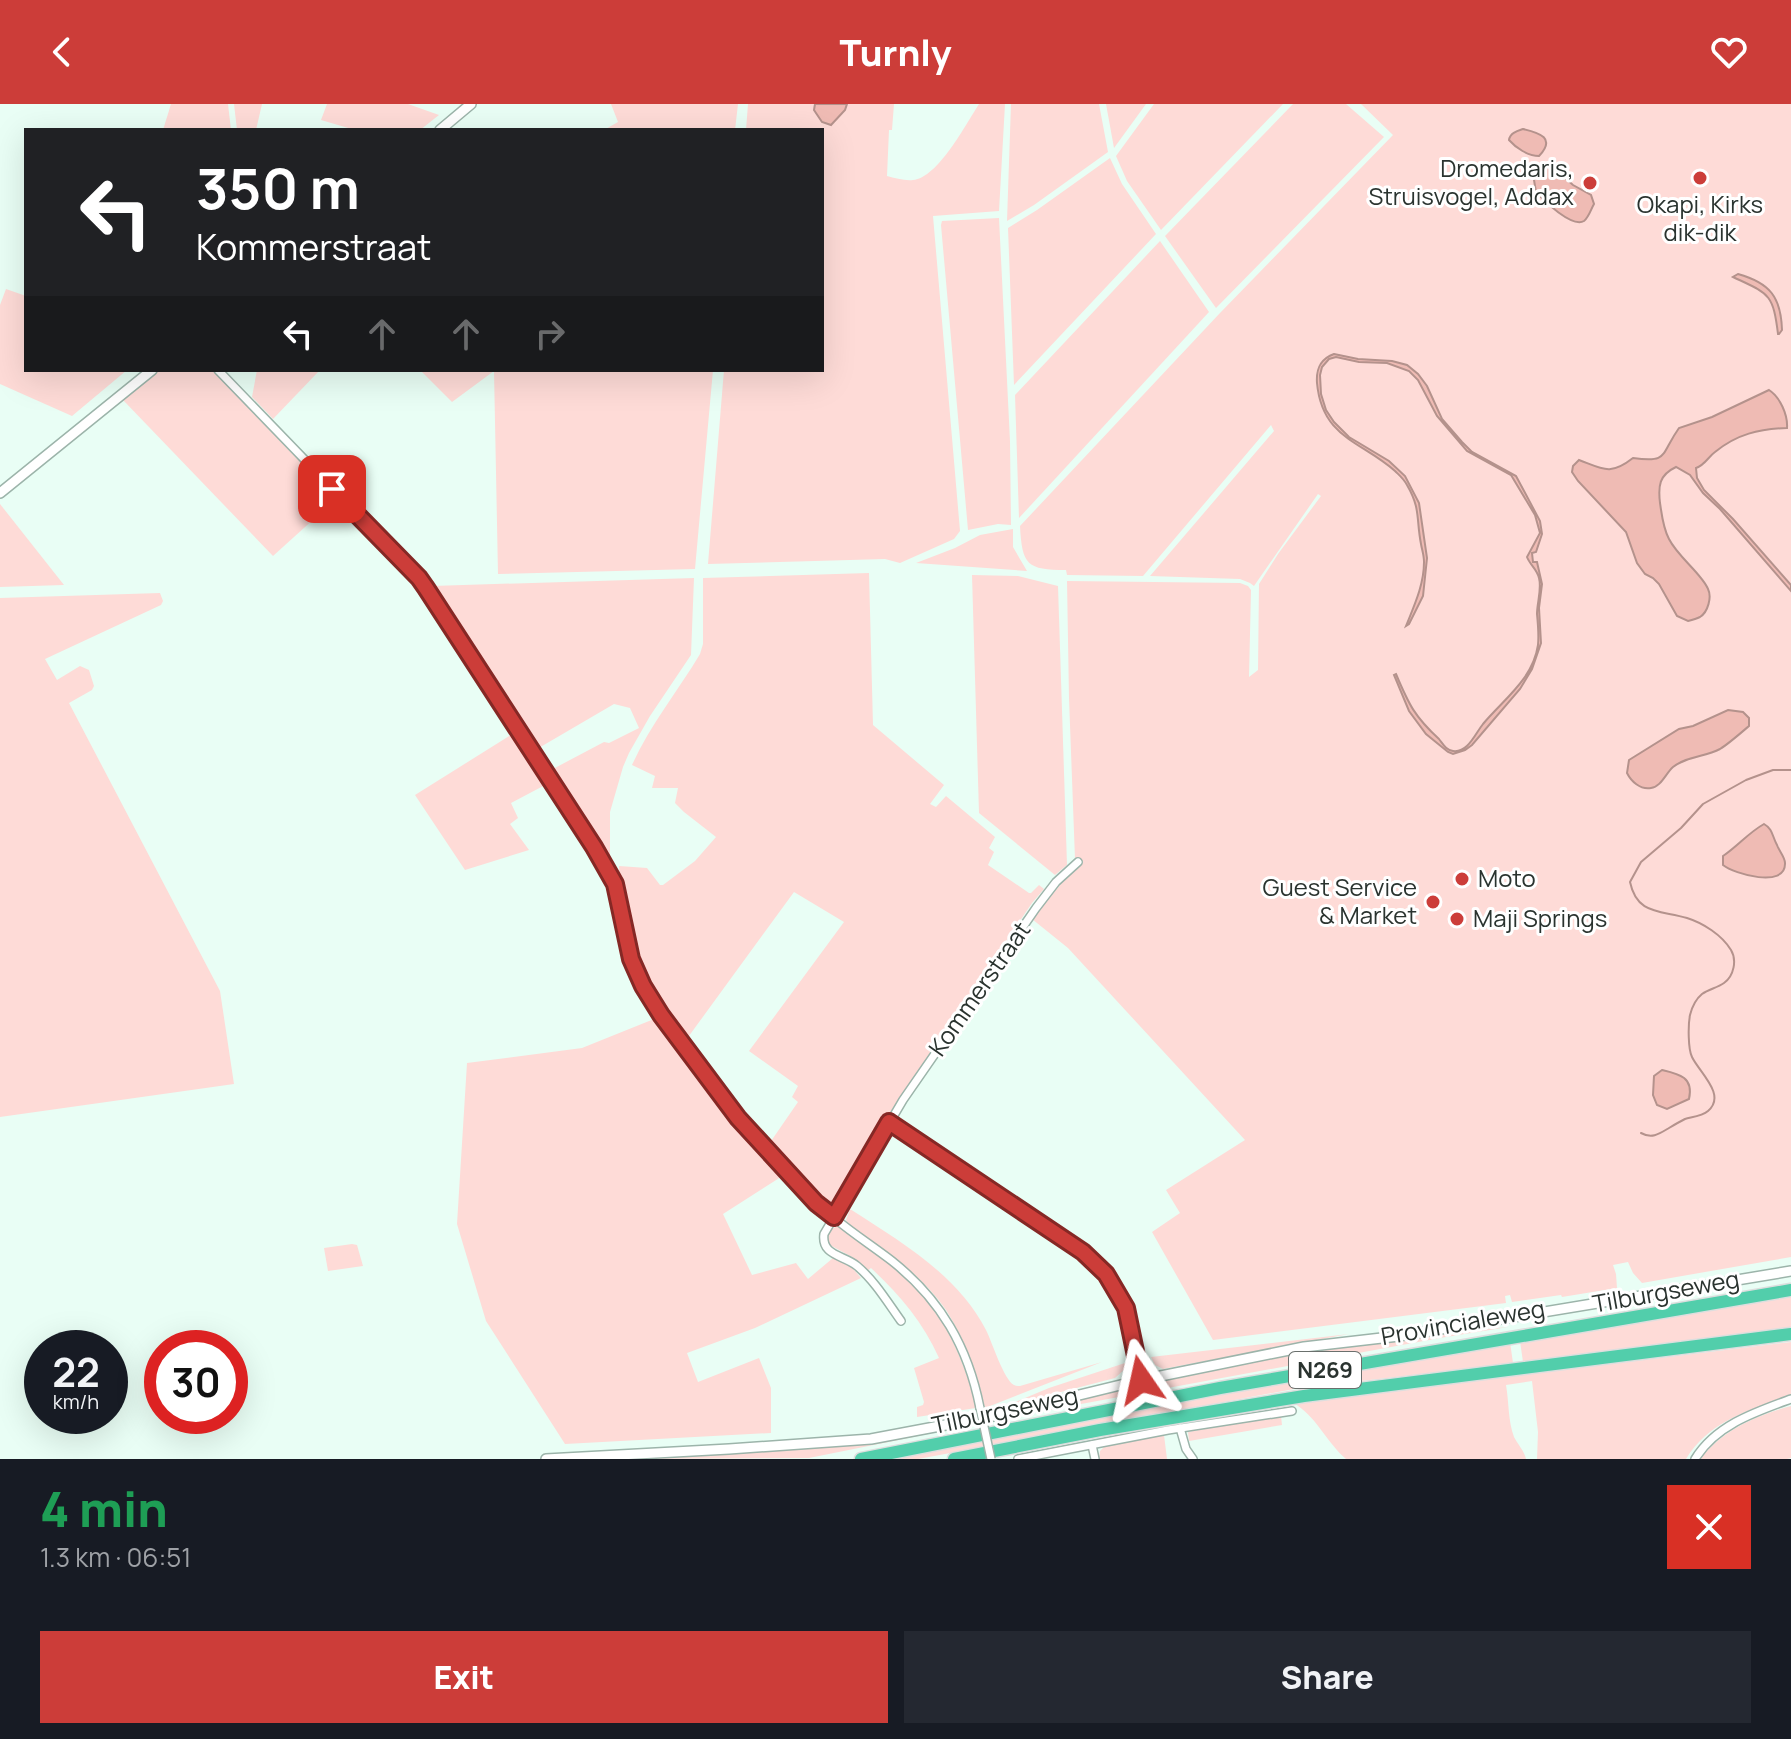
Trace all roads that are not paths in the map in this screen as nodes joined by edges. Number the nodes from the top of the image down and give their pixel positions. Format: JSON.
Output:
{"nodes":[{"id":1,"x":471,"y":104,"type":"edge"},
{"id":2,"x":442,"y":128,"type":"edge"},
{"id":3,"x":150,"y":372,"type":"edge"},
{"id":4,"x":220,"y":372,"type":"edge"},
{"id":5,"x":0,"y":493,"type":"edge"},
{"id":6,"x":1078,"y":862,"type":"dead end"},
{"id":7,"x":889,"y":1122,"type":"junction"},
{"id":8,"x":834,"y":1217,"type":"junction"},
{"id":9,"x":1791,"y":1271,"type":"edge"},
{"id":10,"x":1791,"y":1290,"type":"edge"},
{"id":11,"x":901,"y":1321,"type":"dead end"},
{"id":12,"x":1791,"y":1334,"type":"edge"},
{"id":13,"x":1141,"y":1380,"type":"junction"},
{"id":14,"x":1791,"y":1399,"type":"edge"},
{"id":15,"x":1292,"y":1411,"type":"dead end"},
{"id":16,"x":1180,"y":1428,"type":"junction"},
{"id":17,"x":1092,"y":1445,"type":"junction"},
{"id":18,"x":546,"y":1459,"type":"edge"},
{"id":19,"x":861,"y":1459,"type":"edge"},
{"id":20,"x":954,"y":1459,"type":"edge"},
{"id":21,"x":991,"y":1459,"type":"edge"},
{"id":22,"x":1018,"y":1459,"type":"edge"},
{"id":23,"x":1095,"y":1459,"type":"edge"},
{"id":24,"x":1193,"y":1459,"type":"edge"},
{"id":25,"x":1695,"y":1459,"type":"edge"}],
"edges":[{"from":1,"to":2,"type":"street"},
{"from":3,"to":5,"type":"street"},
{"from":4,"to":8,"type":"street"},
{"from":6,"to":7,"type":"street","name":"Kommerstraat"},
{"from":7,"to":8,"type":"street","name":"Kommerstraat"},
{"from":7,"to":13,"type":"street"},
{"from":8,"to":11,"type":"street"},
{"from":8,"to":21,"type":"street","bridge":true},
{"from":9,"to":13,"type":"street","name":"Tilburgseweg"},
{"from":10,"to":19,"type":"highway","name":"Provincialeweg","number":"N269"},
{"from":12,"to":20,"type":"highway","name":"Provincialeweg","number":"N269"},
{"from":13,"to":18,"type":"street","name":"Tilburgseweg"},
{"from":14,"to":25,"type":"street"},
{"from":15,"to":16,"type":"street"},
{"from":16,"to":17,"type":"street"},
{"from":16,"to":24,"type":"street"},
{"from":17,"to":22,"type":"street"},
{"from":17,"to":23,"type":"street"}]}
